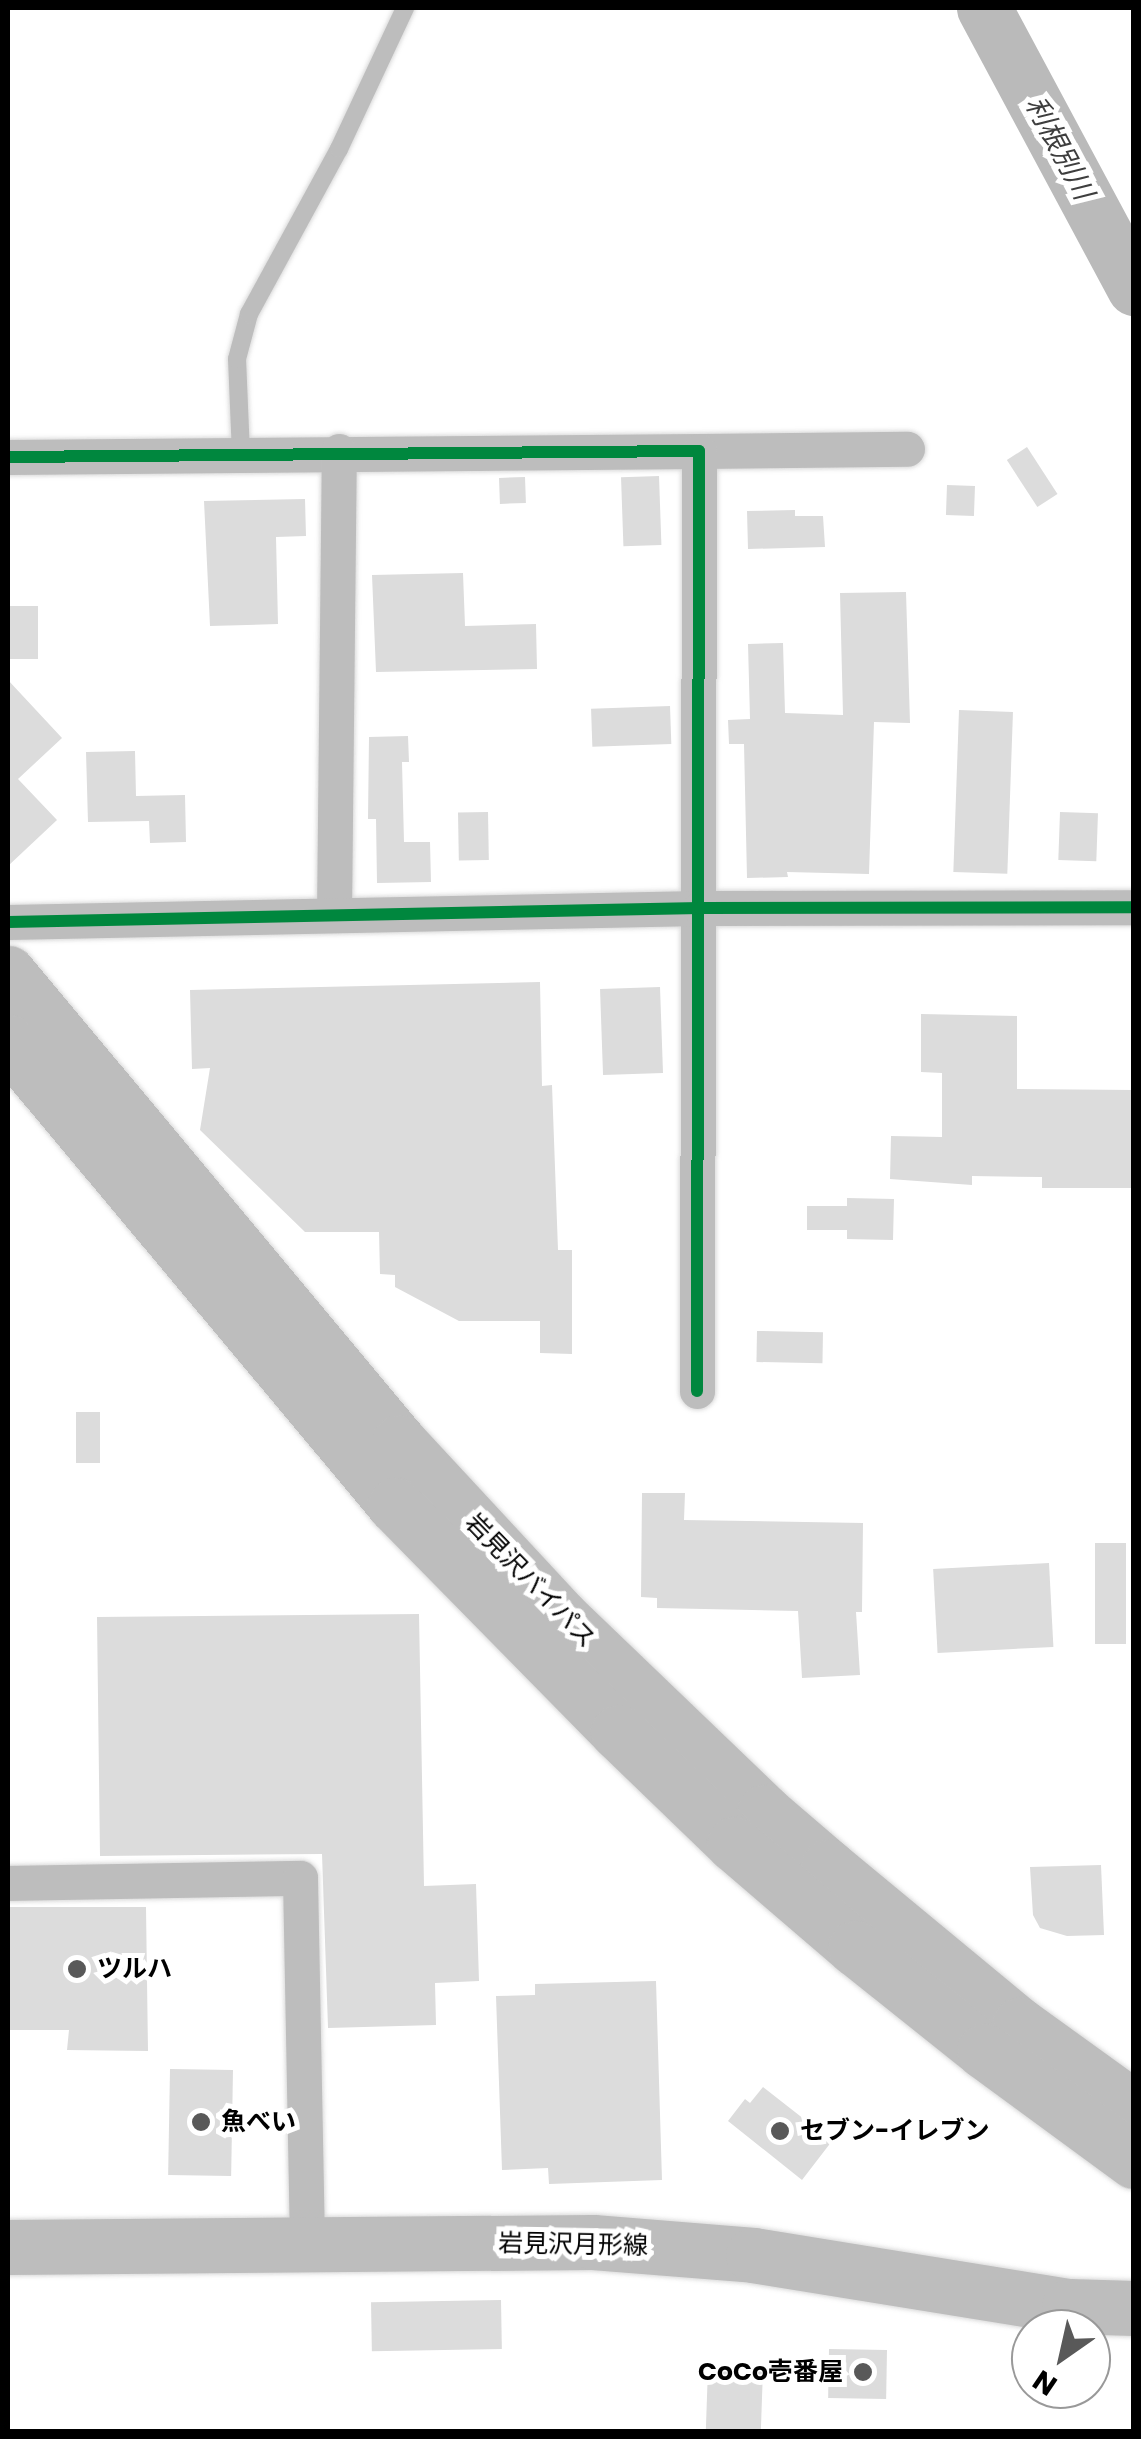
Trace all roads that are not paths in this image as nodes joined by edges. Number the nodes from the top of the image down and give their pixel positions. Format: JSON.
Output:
{"nodes":[{"id":1,"x":405,"y":8,"type":"edge"},
{"id":2,"x":907,"y":449,"type":"dead end"},
{"id":3,"x":339,"y":451,"type":"junction"},
{"id":4,"x":699,"y":451,"type":"junction"},
{"id":5,"x":241,"y":454,"type":"junction"},
{"id":6,"x":8,"y":458,"type":"edge"},
{"id":7,"x":1134,"y":907,"type":"edge"},
{"id":8,"x":700,"y":908,"type":"junction"},
{"id":9,"x":334,"y":915,"type":"junction"},
{"id":10,"x":8,"y":922,"type":"edge"},
{"id":11,"x":8,"y":973,"type":"edge"},
{"id":12,"x":8,"y":1042,"type":"edge"},
{"id":13,"x":697,"y":1391,"type":"dead end"},
{"id":14,"x":8,"y":1883,"type":"edge"},
{"id":15,"x":1134,"y":2108,"type":"edge"},
{"id":16,"x":1134,"y":2161,"type":"edge"},
{"id":17,"x":307,"y":2245,"type":"junction"},
{"id":18,"x":8,"y":2247,"type":"edge"},
{"id":19,"x":1134,"y":2308,"type":"edge"}],
"edges":[{"from":1,"to":5,"type":"lane"},
{"from":2,"to":4,"type":"street"},
{"from":3,"to":4,"type":"street"},
{"from":3,"to":5,"type":"street"},
{"from":3,"to":9,"type":"street"},
{"from":4,"to":8,"type":"street"},
{"from":5,"to":6,"type":"street"},
{"from":7,"to":8,"type":"street"},
{"from":8,"to":9,"type":"street"},
{"from":8,"to":13,"type":"street"},
{"from":9,"to":10,"type":"street"},
{"from":11,"to":15,"type":"main road","name":"岩見沢バイパス"},
{"from":12,"to":16,"type":"main road","name":"岩見沢バイパス"},
{"from":14,"to":17,"type":"street"},
{"from":17,"to":18,"type":"main road","name":"岩見沢月形線"},
{"from":17,"to":19,"type":"main road","name":"岩見沢月形線"}]}
